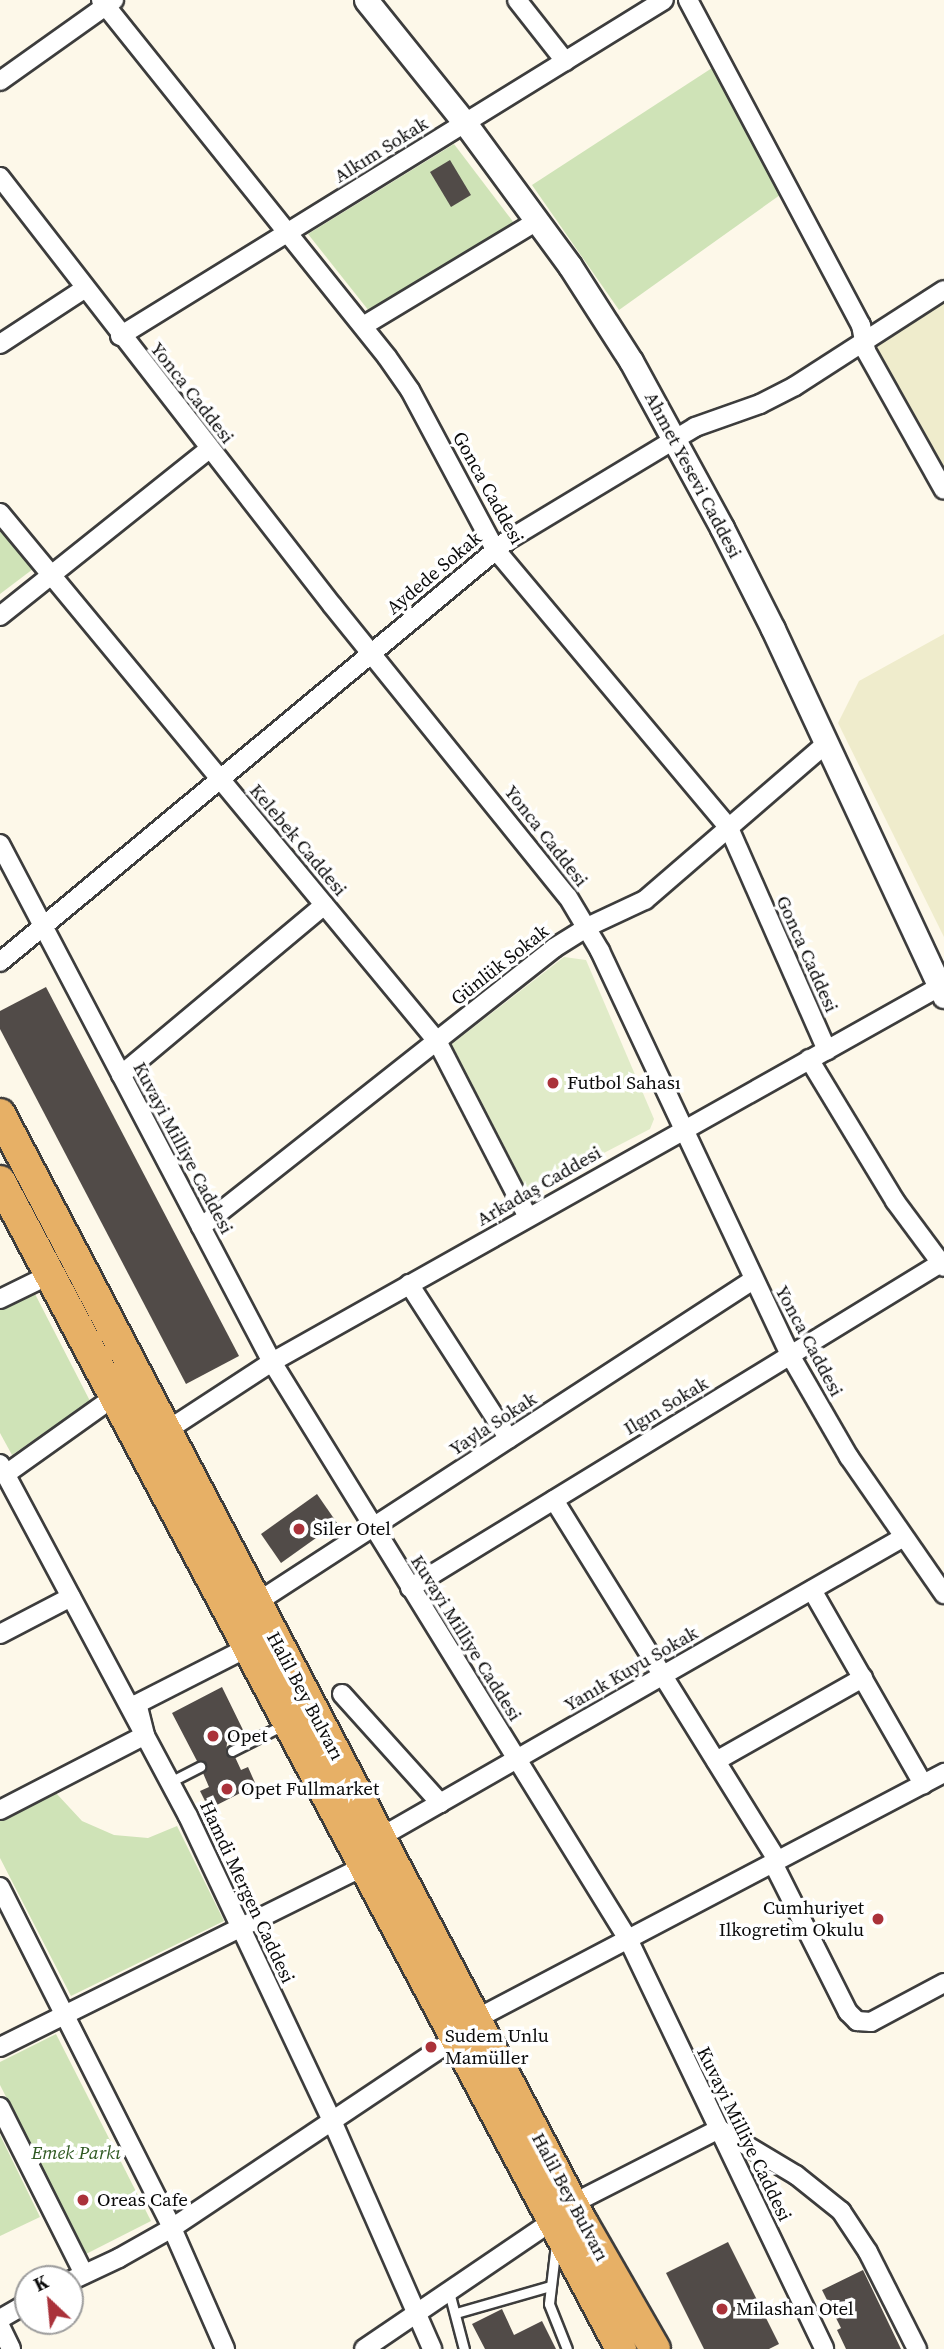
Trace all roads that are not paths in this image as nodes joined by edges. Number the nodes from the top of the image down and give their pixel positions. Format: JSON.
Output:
{"nodes":[{"id":1,"x":366,"y":0,"type":"edge"},
{"id":2,"x":517,"y":0,"type":"edge"},
{"id":3,"x":664,"y":0,"type":"edge"},
{"id":4,"x":688,"y":0,"type":"edge"},
{"id":5,"x":107,"y":2,"type":"edge"},
{"id":6,"x":565,"y":61,"type":"junction"},
{"id":7,"x":0,"y":81,"type":"edge"},
{"id":8,"x":465,"y":123,"type":"junction"},
{"id":9,"x":0,"y":177,"type":"edge"},
{"id":10,"x":537,"y":221,"type":"junction"},
{"id":11,"x":287,"y":233,"type":"junction"},
{"id":12,"x":84,"y":289,"type":"junction"},
{"id":13,"x":944,"y":290,"type":"edge"},
{"id":14,"x":363,"y":326,"type":"junction"},
{"id":15,"x":120,"y":336,"type":"junction"},
{"id":16,"x":864,"y":341,"type":"junction"},
{"id":17,"x":0,"y":344,"type":"edge"},
{"id":18,"x":674,"y":439,"type":"junction"},
{"id":19,"x":209,"y":449,"type":"junction"},
{"id":20,"x":944,"y":490,"type":"edge"},
{"id":21,"x":0,"y":513,"type":"edge"},
{"id":22,"x":495,"y":549,"type":"junction"},
{"id":23,"x":52,"y":576,"type":"junction"},
{"id":24,"x":0,"y":616,"type":"edge"},
{"id":25,"x":370,"y":653,"type":"junction"},
{"id":26,"x":827,"y":743,"type":"junction"},
{"id":27,"x":220,"y":779,"type":"junction"},
{"id":28,"x":729,"y":828,"type":"junction"},
{"id":29,"x":0,"y":844,"type":"edge"},
{"id":30,"x":324,"y":905,"type":"junction"},
{"id":31,"x":43,"y":927,"type":"junction"},
{"id":32,"x":587,"y":927,"type":"junction"},
{"id":33,"x":0,"y":962,"type":"edge"},
{"id":34,"x":941,"y":992,"type":"edge"},
{"id":35,"x":437,"y":1041,"type":"junction"},
{"id":36,"x":827,"y":1050,"type":"junction"},
{"id":37,"x":809,"y":1059,"type":"junction"},
{"id":38,"x":121,"y":1075,"type":"junction"},
{"id":39,"x":0,"y":1114,"type":"edge"},
{"id":40,"x":683,"y":1129,"type":"junction"},
{"id":41,"x":0,"y":1181,"type":"edge"},
{"id":42,"x":528,"y":1217,"type":"junction"},
{"id":43,"x":201,"y":1227,"type":"junction"},
{"id":44,"x":943,"y":1264,"type":"edge"},
{"id":45,"x":49,"y":1275,"type":"junction"},
{"id":46,"x":753,"y":1280,"type":"junction"},
{"id":47,"x":410,"y":1284,"type":"junction"},
{"id":48,"x":0,"y":1299,"type":"edge"},
{"id":49,"x":790,"y":1355,"type":"junction"},
{"id":50,"x":272,"y":1362,"type":"junction"},
{"id":51,"x":114,"y":1397,"type":"junction"},
{"id":52,"x":166,"y":1431,"type":"junction"},
{"id":53,"x":509,"y":1439,"type":"junction"},
{"id":54,"x":3,"y":1469,"type":"edge"},
{"id":55,"x":554,"y":1500,"type":"junction"},
{"id":56,"x":372,"y":1527,"type":"junction"},
{"id":57,"x":904,"y":1537,"type":"junction"},
{"id":58,"x":410,"y":1588,"type":"junction"},
{"id":59,"x":812,"y":1590,"type":"junction"},
{"id":60,"x":944,"y":1594,"type":"edge"},
{"id":61,"x":71,"y":1597,"type":"junction"},
{"id":62,"x":256,"y":1602,"type":"junction"},
{"id":63,"x":0,"y":1634,"type":"edge"},
{"id":64,"x":247,"y":1648,"type":"junction"},
{"id":65,"x":663,"y":1676,"type":"junction"},
{"id":66,"x":863,"y":1678,"type":"junction"},
{"id":67,"x":342,"y":1695,"type":"dead end"},
{"id":68,"x":287,"y":1724,"type":"junction"},
{"id":69,"x":145,"y":1735,"type":"junction"},
{"id":70,"x":232,"y":1751,"type":"dead end"},
{"id":71,"x":516,"y":1759,"type":"junction"},
{"id":72,"x":716,"y":1761,"type":"junction"},
{"id":73,"x":200,"y":1767,"type":"dead end"},
{"id":74,"x":944,"y":1773,"type":"edge"},
{"id":75,"x":170,"y":1782,"type":"junction"},
{"id":76,"x":923,"y":1784,"type":"junction"},
{"id":77,"x":440,"y":1803,"type":"junction"},
{"id":78,"x":0,"y":1810,"type":"edge"},
{"id":79,"x":379,"y":1838,"type":"junction"},
{"id":80,"x":775,"y":1862,"type":"junction"},
{"id":81,"x":363,"y":1867,"type":"junction"},
{"id":82,"x":0,"y":1887,"type":"edge"},
{"id":83,"x":241,"y":1927,"type":"junction"},
{"id":84,"x":628,"y":1939,"type":"junction"},
{"id":85,"x":944,"y":1983,"type":"edge"},
{"id":86,"x":65,"y":2014,"type":"junction"},
{"id":87,"x":476,"y":2018,"type":"junction"},
{"id":88,"x":454,"y":2039,"type":"junction"},
{"id":89,"x":0,"y":2047,"type":"edge"},
{"id":90,"x":0,"y":2107,"type":"edge"},
{"id":91,"x":332,"y":2123,"type":"junction"},
{"id":92,"x":719,"y":2129,"type":"junction"},
{"id":93,"x":560,"y":2220,"type":"junction"},
{"id":94,"x":172,"y":2228,"type":"junction"},
{"id":95,"x":72,"y":2265,"type":"edge"},
{"id":96,"x":84,"y":2273,"type":"edge"},
{"id":97,"x":551,"y":2286,"type":"junction"},
{"id":98,"x":449,"y":2292,"type":"junction"},
{"id":99,"x":456,"y":2313,"type":"junction"},
{"id":100,"x":416,"y":2314,"type":"junction"},
{"id":101,"x":0,"y":2326,"type":"edge"},
{"id":102,"x":11,"y":2349,"type":"edge"},
{"id":103,"x":225,"y":2349,"type":"edge"},
{"id":104,"x":364,"y":2349,"type":"edge"},
{"id":105,"x":432,"y":2349,"type":"edge"},
{"id":106,"x":464,"y":2349,"type":"edge"},
{"id":107,"x":568,"y":2349,"type":"edge"},
{"id":108,"x":621,"y":2349,"type":"edge"},
{"id":109,"x":655,"y":2349,"type":"edge"},
{"id":110,"x":824,"y":2349,"type":"edge"},
{"id":111,"x":917,"y":2349,"type":"edge"}],
"edges":[{"from":1,"to":8,"type":"street","name":"Ahmet Yesevi Caddesi"},
{"from":2,"to":6,"type":"street"},
{"from":3,"to":6,"type":"street","name":"Alkım Sokak"},
{"from":4,"to":16,"type":"street"},
{"from":5,"to":7,"type":"street"},
{"from":5,"to":11,"type":"street","name":"Gonca Caddesi"},
{"from":6,"to":8,"type":"street","name":"Alkım Sokak"},
{"from":8,"to":10,"type":"street","name":"Ahmet Yesevi Caddesi"},
{"from":8,"to":11,"type":"street","name":"Alkım Sokak"},
{"from":9,"to":12,"type":"street","name":"Yonca Caddesi"},
{"from":10,"to":14,"type":"street"},
{"from":10,"to":18,"type":"street","name":"Ahmet Yesevi Caddesi"},
{"from":11,"to":14,"type":"street","name":"Gonca Caddesi"},
{"from":11,"to":15,"type":"street","name":"Alkım Sokak"},
{"from":12,"to":15,"type":"street","name":"Yonca Caddesi"},
{"from":12,"to":17,"type":"street"},
{"from":13,"to":16,"type":"street","name":"Aydede Sokak"},
{"from":14,"to":22,"type":"street","name":"Gonca Caddesi"},
{"from":15,"to":19,"type":"street","name":"Yonca Caddesi"},
{"from":16,"to":18,"type":"street","name":"Aydede Sokak"},
{"from":16,"to":20,"type":"street"},
{"from":18,"to":22,"type":"street","name":"Aydede Sokak"},
{"from":18,"to":26,"type":"street","name":"Ahmet Yesevi Caddesi"},
{"from":19,"to":23,"type":"street"},
{"from":19,"to":25,"type":"street","name":"Yonca Caddesi"},
{"from":21,"to":23,"type":"street","name":"Kelebek Caddesi"},
{"from":22,"to":25,"type":"street","name":"Aydede Sokak"},
{"from":22,"to":28,"type":"street","name":"Gonca Caddesi"},
{"from":23,"to":24,"type":"street"},
{"from":23,"to":27,"type":"street","name":"Kelebek Caddesi"},
{"from":25,"to":27,"type":"street","name":"Aydede Sokak"},
{"from":25,"to":32,"type":"street","name":"Yonca Caddesi"},
{"from":26,"to":28,"type":"street","name":"Günlük Sokak"},
{"from":26,"to":34,"type":"street","name":"Ahmet Yesevi Caddesi"},
{"from":27,"to":30,"type":"street","name":"Kelebek Caddesi"},
{"from":27,"to":31,"type":"street","name":"Aydede Sokak"},
{"from":28,"to":32,"type":"street","name":"Günlük Sokak"},
{"from":28,"to":36,"type":"street","name":"Gonca Caddesi"},
{"from":29,"to":31,"type":"street","name":"Kuvayi Milliye Caddesi"},
{"from":30,"to":35,"type":"street","name":"Kelebek Caddesi"},
{"from":30,"to":38,"type":"street"},
{"from":31,"to":33,"type":"street","name":"Aydede Sokak"},
{"from":31,"to":38,"type":"street","name":"Kuvayi Milliye Caddesi"},
{"from":32,"to":35,"type":"street","name":"Günlük Sokak"},
{"from":32,"to":40,"type":"street","name":"Yonca Caddesi"},
{"from":34,"to":36,"type":"street","name":"Arkadaş Caddesi"},
{"from":35,"to":42,"type":"street","name":"Kelebek Caddesi"},
{"from":35,"to":43,"type":"street","name":"Günlük Sokak"},
{"from":36,"to":37,"type":"street","name":"Arkadaş Caddesi"},
{"from":37,"to":40,"type":"street","name":"Arkadaş Caddesi"},
{"from":37,"to":44,"type":"street"},
{"from":38,"to":43,"type":"street","name":"Kuvayi Milliye Caddesi"},
{"from":39,"to":52,"type":"highway","name":"Halil Bey Bulvarı"},
{"from":40,"to":42,"type":"street","name":"Arkadaş Caddesi"},
{"from":40,"to":46,"type":"street","name":"Yonca Caddesi"},
{"from":41,"to":45,"type":"highway","name":"Halil Bey Bulvarı"},
{"from":42,"to":47,"type":"street","name":"Arkadaş Caddesi"},
{"from":43,"to":50,"type":"street","name":"Kuvayi Milliye Caddesi"},
{"from":44,"to":49,"type":"street","name":"Ilgın Sokak"},
{"from":45,"to":48,"type":"street"},
{"from":45,"to":51,"type":"highway","name":"Halil Bey Bulvarı"},
{"from":46,"to":49,"type":"street","name":"Yonca Caddesi"},
{"from":46,"to":53,"type":"street","name":"Yayla Sokak"},
{"from":47,"to":50,"type":"street","name":"Arkadaş Caddesi"},
{"from":47,"to":53,"type":"street"},
{"from":49,"to":55,"type":"street","name":"Ilgın Sokak"},
{"from":49,"to":57,"type":"street","name":"Yonca Caddesi"},
{"from":50,"to":52,"type":"street","name":"Arkadaş Caddesi"},
{"from":50,"to":56,"type":"street","name":"Kuvayi Milliye Caddesi"},
{"from":51,"to":54,"type":"street"},
{"from":51,"to":64,"type":"highway","name":"Halil Bey Bulvarı"},
{"from":52,"to":62,"type":"highway","name":"Halil Bey Bulvarı"},
{"from":53,"to":56,"type":"street","name":"Yayla Sokak"},
{"from":54,"to":61,"type":"street","name":"Hamdi Mergen Caddesi"},
{"from":55,"to":58,"type":"street","name":"Ilgın Sokak"},
{"from":55,"to":65,"type":"street"},
{"from":56,"to":58,"type":"street","name":"Kuvayi Milliye Caddesi"},
{"from":56,"to":62,"type":"street","name":"Yayla Sokak"},
{"from":57,"to":59,"type":"street","name":"Yanık Kuyu Sokak"},
{"from":57,"to":60,"type":"street","name":"Yonca Caddesi"},
{"from":58,"to":71,"type":"street","name":"Kuvayi Milliye Caddesi"},
{"from":59,"to":65,"type":"street","name":"Yanık Kuyu Sokak"},
{"from":59,"to":66,"type":"street"},
{"from":61,"to":63,"type":"street"},
{"from":61,"to":69,"type":"street","name":"Hamdi Mergen Caddesi"},
{"from":62,"to":79,"type":"highway","name":"Halil Bey Bulvarı"},
{"from":64,"to":68,"type":"highway","name":"Halil Bey Bulvarı"},
{"from":64,"to":69,"type":"street"},
{"from":65,"to":71,"type":"street","name":"Yanık Kuyu Sokak"},
{"from":65,"to":72,"type":"street"},
{"from":66,"to":72,"type":"street"},
{"from":66,"to":76,"type":"street"},
{"from":67,"to":77,"type":"street","name":"Halil Bey Bulvarı"},
{"from":68,"to":70,"type":"lane"},
{"from":68,"to":81,"type":"highway","name":"Halil Bey Bulvarı"},
{"from":69,"to":75,"type":"street","name":"Hamdi Mergen Caddesi"},
{"from":69,"to":78,"type":"street"},
{"from":71,"to":77,"type":"street","name":"Yanık Kuyu Sokak"},
{"from":71,"to":84,"type":"street","name":"Kuvayi Milliye Caddesi"},
{"from":72,"to":80,"type":"street"},
{"from":73,"to":75,"type":"lane"},
{"from":74,"to":76,"type":"street"},
{"from":75,"to":83,"type":"street","name":"Hamdi Mergen Caddesi"},
{"from":76,"to":80,"type":"street"},
{"from":77,"to":79,"type":"street","name":"Yanık Kuyu Sokak"},
{"from":79,"to":87,"type":"highway","name":"Halil Bey Bulvarı"},
{"from":80,"to":84,"type":"street"},
{"from":80,"to":85,"type":"street"},
{"from":81,"to":83,"type":"street"},
{"from":81,"to":88,"type":"highway","name":"Halil Bey Bulvarı"},
{"from":82,"to":86,"type":"street"},
{"from":83,"to":86,"type":"street"},
{"from":83,"to":91,"type":"street","name":"Hamdi Mergen Caddesi"},
{"from":84,"to":87,"type":"street"},
{"from":84,"to":92,"type":"street","name":"Kuvayi Milliye Caddesi"},
{"from":86,"to":89,"type":"street"},
{"from":86,"to":94,"type":"street"},
{"from":87,"to":93,"type":"highway","name":"Halil Bey Bulvarı"},
{"from":88,"to":91,"type":"street"},
{"from":88,"to":93,"type":"highway","name":"Halil Bey Bulvarı"},
{"from":90,"to":95,"type":"street"},
{"from":91,"to":94,"type":"street"},
{"from":91,"to":100,"type":"street","name":"Hamdi Mergen Caddesi"},
{"from":92,"to":93,"type":"street"},
{"from":92,"to":110,"type":"street","name":"Kuvayi Milliye Caddesi"},
{"from":92,"to":111,"type":"street"},
{"from":93,"to":97,"type":"lane"},
{"from":93,"to":98,"type":"street"},
{"from":93,"to":108,"type":"highway","name":"Halil Bey Bulvarı"},
{"from":93,"to":109,"type":"highway","name":"Halil Bey Bulvarı"},
{"from":94,"to":96,"type":"street"},
{"from":94,"to":103,"type":"street"},
{"from":97,"to":99,"type":"lane"},
{"from":97,"to":107,"type":"lane"},
{"from":98,"to":99,"type":"lane"},
{"from":98,"to":100,"type":"street"},
{"from":99,"to":106,"type":"lane"},
{"from":100,"to":104,"type":"street"},
{"from":100,"to":105,"type":"street","name":"Hamdi Mergen Caddesi"},
{"from":101,"to":102,"type":"street"}]}
